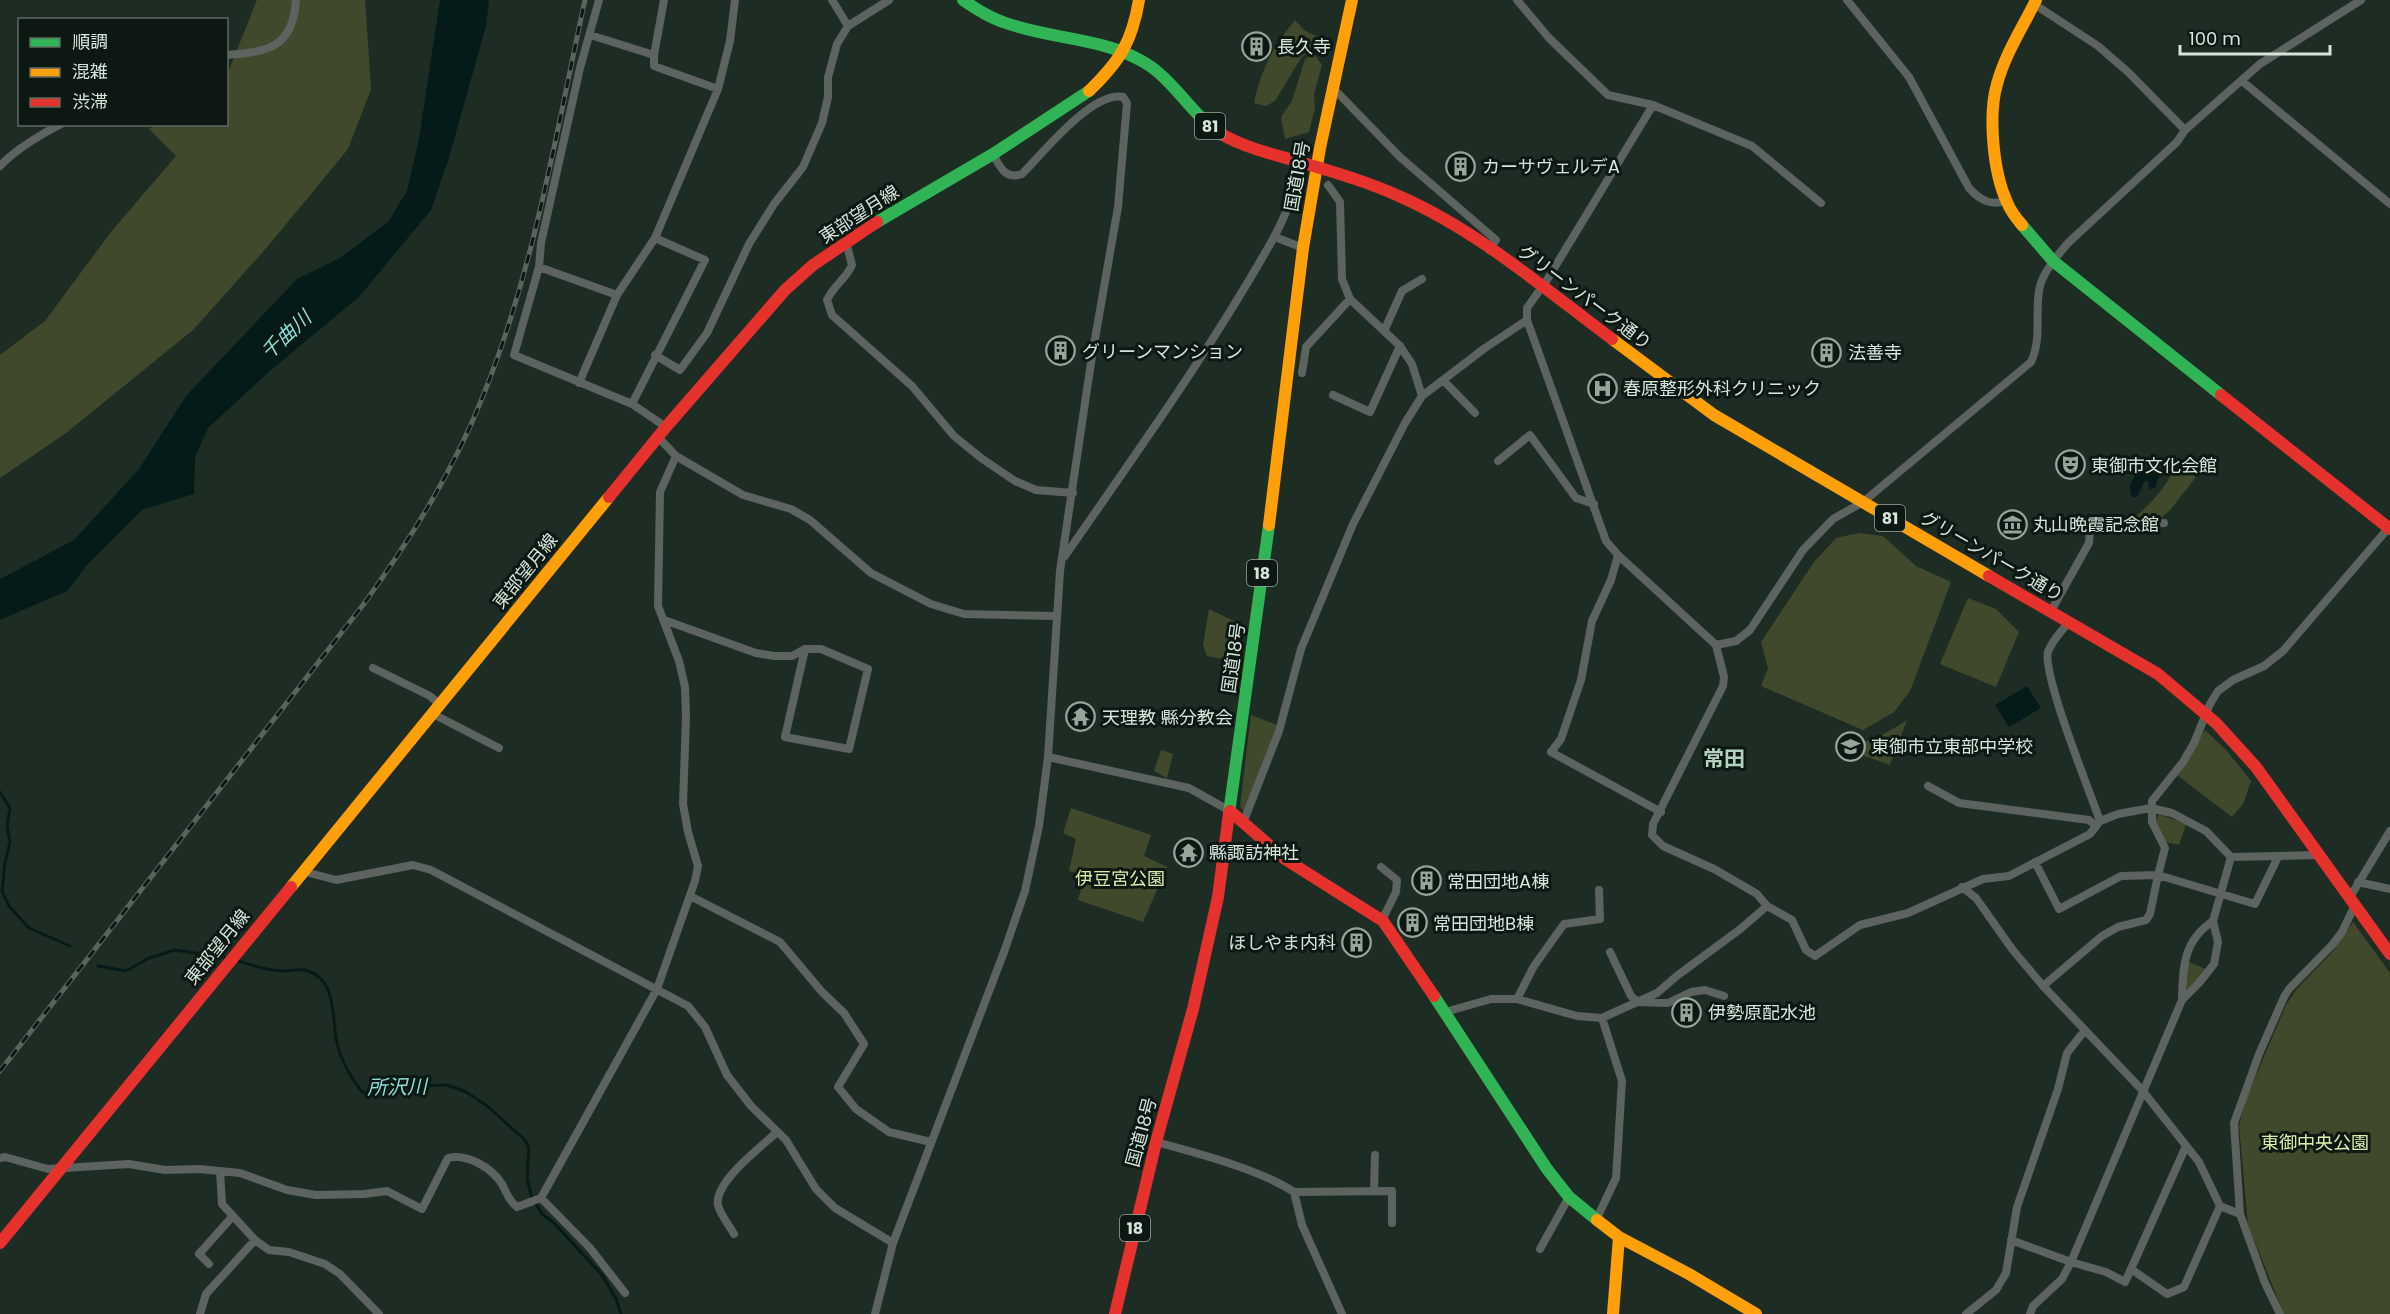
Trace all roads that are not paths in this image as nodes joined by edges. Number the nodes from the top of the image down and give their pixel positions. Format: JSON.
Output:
{"nodes":[{"id":1,"x":296,"y":0,"type":"edge"},
{"id":2,"x":599,"y":0,"type":"edge"},
{"id":3,"x":664,"y":0,"type":"edge"},
{"id":4,"x":735,"y":0,"type":"edge"},
{"id":5,"x":832,"y":0,"type":"edge"},
{"id":6,"x":889,"y":0,"type":"edge"},
{"id":7,"x":963,"y":0,"type":"edge"},
{"id":8,"x":1139,"y":0,"type":"edge"},
{"id":9,"x":1352,"y":0,"type":"edge"},
{"id":10,"x":1517,"y":0,"type":"edge"},
{"id":11,"x":1847,"y":0,"type":"edge"},
{"id":12,"x":2361,"y":0,"type":"edge"},
{"id":13,"x":2035,"y":2,"type":"edge"},
{"id":14,"x":848,"y":26,"type":"junction"},
{"id":15,"x":590,"y":35,"type":"junction"},
{"id":16,"x":1123,"y":52,"type":"junction"},
{"id":17,"x":228,"y":55,"type":"edge"},
{"id":18,"x":654,"y":55,"type":"junction"},
{"id":19,"x":2242,"y":81,"type":"junction"},
{"id":20,"x":1333,"y":88,"type":"junction"},
{"id":21,"x":718,"y":89,"type":"junction"},
{"id":22,"x":1653,"y":105,"type":"junction"},
{"id":23,"x":57,"y":126,"type":"edge"},
{"id":24,"x":2184,"y":130,"type":"junction"},
{"id":25,"x":993,"y":154,"type":"junction"},
{"id":26,"x":0,"y":166,"type":"edge"},
{"id":27,"x":1317,"y":166,"type":"junction"},
{"id":28,"x":1302,"y":177,"type":"dead end"},
{"id":29,"x":1328,"y":185,"type":"dead end"},
{"id":30,"x":2006,"y":201,"type":"junction"},
{"id":31,"x":1821,"y":203,"type":"dead end"},
{"id":32,"x":2390,"y":204,"type":"edge"},
{"id":33,"x":1460,"y":209,"type":"junction"},
{"id":34,"x":1451,"y":224,"type":"junction"},
{"id":35,"x":1275,"y":237,"type":"junction"},
{"id":36,"x":655,"y":238,"type":"junction"},
{"id":37,"x":846,"y":242,"type":"junction"},
{"id":38,"x":1303,"y":248,"type":"junction"},
{"id":39,"x":1489,"y":250,"type":"junction"},
{"id":40,"x":2053,"y":261,"type":"junction"},
{"id":41,"x":539,"y":267,"type":"junction"},
{"id":42,"x":1422,"y":279,"type":"dead end"},
{"id":43,"x":1540,"y":288,"type":"junction"},
{"id":44,"x":618,"y":295,"type":"junction"},
{"id":45,"x":1350,"y":299,"type":"junction"},
{"id":46,"x":1527,"y":320,"type":"junction"},
{"id":47,"x":1384,"y":331,"type":"junction"},
{"id":48,"x":1400,"y":346,"type":"junction"},
{"id":49,"x":655,"y":356,"type":"junction"},
{"id":50,"x":1302,"y":373,"type":"dead end"},
{"id":51,"x":1443,"y":380,"type":"junction"},
{"id":52,"x":579,"y":383,"type":"junction"},
{"id":53,"x":1333,"y":395,"type":"dead end"},
{"id":54,"x":1422,"y":396,"type":"junction"},
{"id":55,"x":632,"y":404,"type":"junction"},
{"id":56,"x":1475,"y":413,"type":"dead end"},
{"id":57,"x":662,"y":432,"type":"junction"},
{"id":58,"x":676,"y":456,"type":"junction"},
{"id":59,"x":1498,"y":461,"type":"dead end"},
{"id":60,"x":1073,"y":493,"type":"junction"},
{"id":61,"x":1863,"y":502,"type":"junction"},
{"id":62,"x":1594,"y":504,"type":"junction"},
{"id":63,"x":2164,"y":522,"type":"dead end"},
{"id":64,"x":2389,"y":528,"type":"edge"},
{"id":65,"x":1618,"y":555,"type":"junction"},
{"id":66,"x":1064,"y":559,"type":"junction"},
{"id":67,"x":2050,"y":611,"type":"junction"},
{"id":68,"x":1056,"y":616,"type":"junction"},
{"id":69,"x":664,"y":620,"type":"junction"},
{"id":70,"x":2069,"y":622,"type":"junction"},
{"id":71,"x":1716,"y":645,"type":"junction"},
{"id":72,"x":805,"y":649,"type":"junction"},
{"id":73,"x":373,"y":668,"type":"dead end"},
{"id":74,"x":436,"y":709,"type":"junction"},
{"id":75,"x":2207,"y":714,"type":"junction"},
{"id":76,"x":499,"y":748,"type":"dead end"},
{"id":77,"x":1048,"y":757,"type":"junction"},
{"id":78,"x":1928,"y":786,"type":"dead end"},
{"id":79,"x":2151,"y":808,"type":"junction"},
{"id":80,"x":1230,"y":811,"type":"junction"},
{"id":81,"x":1661,"y":812,"type":"junction"},
{"id":82,"x":1244,"y":823,"type":"junction"},
{"id":83,"x":2098,"y":823,"type":"junction"},
{"id":84,"x":2390,"y":831,"type":"edge"},
{"id":85,"x":2319,"y":855,"type":"junction"},
{"id":86,"x":2278,"y":857,"type":"junction"},
{"id":87,"x":2231,"y":858,"type":"junction"},
{"id":88,"x":2035,"y":862,"type":"junction"},
{"id":89,"x":1381,"y":867,"type":"dead end"},
{"id":90,"x":302,"y":871,"type":"junction"},
{"id":91,"x":2158,"y":874,"type":"junction"},
{"id":92,"x":2358,"y":882,"type":"junction"},
{"id":93,"x":1962,"y":887,"type":"junction"},
{"id":94,"x":2390,"y":889,"type":"edge"},
{"id":95,"x":1599,"y":890,"type":"dead end"},
{"id":96,"x":2220,"y":893,"type":"junction"},
{"id":97,"x":690,"y":896,"type":"junction"},
{"id":98,"x":2352,"y":901,"type":"junction"},
{"id":99,"x":1767,"y":906,"type":"junction"},
{"id":100,"x":1382,"y":920,"type":"junction"},
{"id":101,"x":2213,"y":921,"type":"junction"},
{"id":102,"x":1610,"y":952,"type":"dead end"},
{"id":103,"x":2390,"y":954,"type":"edge"},
{"id":104,"x":2043,"y":986,"type":"junction"},
{"id":105,"x":657,"y":989,"type":"junction"},
{"id":106,"x":1724,"y":996,"type":"dead end"},
{"id":107,"x":1517,"y":999,"type":"junction"},
{"id":108,"x":2182,"y":1000,"type":"junction"},
{"id":109,"x":1638,"y":1002,"type":"junction"},
{"id":110,"x":1445,"y":1012,"type":"junction"},
{"id":111,"x":1602,"y":1018,"type":"junction"},
{"id":112,"x":2085,"y":1030,"type":"junction"},
{"id":113,"x":2142,"y":1090,"type":"junction"},
{"id":114,"x":776,"y":1133,"type":"junction"},
{"id":115,"x":931,"y":1142,"type":"junction"},
{"id":116,"x":1156,"y":1142,"type":"junction"},
{"id":117,"x":2186,"y":1146,"type":"junction"},
{"id":118,"x":1375,"y":1155,"type":"dead end"},
{"id":119,"x":0,"y":1158,"type":"edge"},
{"id":120,"x":60,"y":1169,"type":"junction"},
{"id":121,"x":220,"y":1171,"type":"junction"},
{"id":122,"x":1374,"y":1190,"type":"junction"},
{"id":123,"x":1294,"y":1192,"type":"junction"},
{"id":124,"x":1569,"y":1197,"type":"junction"},
{"id":125,"x":541,"y":1198,"type":"junction"},
{"id":126,"x":2220,"y":1206,"type":"junction"},
{"id":127,"x":2240,"y":1214,"type":"junction"},
{"id":128,"x":232,"y":1217,"type":"junction"},
{"id":129,"x":1596,"y":1220,"type":"junction"},
{"id":130,"x":1392,"y":1223,"type":"dead end"},
{"id":131,"x":735,"y":1234,"type":"dead end"},
{"id":132,"x":1619,"y":1237,"type":"junction"},
{"id":133,"x":255,"y":1240,"type":"junction"},
{"id":134,"x":2011,"y":1240,"type":"junction"},
{"id":135,"x":0,"y":1243,"type":"edge"},
{"id":136,"x":893,"y":1243,"type":"junction"},
{"id":137,"x":1540,"y":1249,"type":"dead end"},
{"id":138,"x":2071,"y":1262,"type":"junction"},
{"id":139,"x":209,"y":1264,"type":"dead end"},
{"id":140,"x":2131,"y":1269,"type":"junction"},
{"id":141,"x":625,"y":1293,"type":"dead end"},
{"id":142,"x":200,"y":1314,"type":"edge"},
{"id":143,"x":379,"y":1314,"type":"edge"},
{"id":144,"x":875,"y":1314,"type":"edge"},
{"id":145,"x":1115,"y":1314,"type":"edge"},
{"id":146,"x":1342,"y":1314,"type":"edge"},
{"id":147,"x":1613,"y":1314,"type":"edge"},
{"id":148,"x":1756,"y":1314,"type":"edge"},
{"id":149,"x":1966,"y":1314,"type":"edge"},
{"id":150,"x":2030,"y":1314,"type":"edge"},
{"id":151,"x":2280,"y":1314,"type":"edge"}],
"edges":[{"from":1,"to":17,"type":"street"},
{"from":2,"to":15,"type":"street"},
{"from":3,"to":18,"type":"street"},
{"from":4,"to":21,"type":"street"},
{"from":5,"to":14,"type":"street"},
{"from":6,"to":14,"type":"street"},
{"from":7,"to":16,"type":"main road","number":"81"},
{"from":8,"to":16,"type":"main road","name":"東部望月線"},
{"from":9,"to":20,"type":"main road","name":"国道18号","number":"18"},
{"from":10,"to":22,"type":"street"},
{"from":11,"to":30,"type":"street"},
{"from":12,"to":19,"type":"street"},
{"from":13,"to":24,"type":"street"},
{"from":13,"to":30,"type":"main road"},
{"from":14,"to":49,"type":"street"},
{"from":15,"to":18,"type":"street"},
{"from":15,"to":41,"type":"street"},
{"from":16,"to":25,"type":"main road","name":"東部望月線"},
{"from":16,"to":27,"type":"main road","number":"81"},
{"from":18,"to":21,"type":"street"},
{"from":19,"to":24,"type":"street"},
{"from":19,"to":32,"type":"street"},
{"from":20,"to":27,"type":"main road","name":"国道18号","number":"18"},
{"from":20,"to":33,"type":"street"},
{"from":21,"to":36,"type":"street"},
{"from":22,"to":31,"type":"street"},
{"from":22,"to":43,"type":"street"},
{"from":23,"to":26,"type":"street"},
{"from":24,"to":40,"type":"street"},
{"from":25,"to":37,"type":"main road","name":"東部望月線"},
{"from":25,"to":60,"type":"street"},
{"from":27,"to":34,"type":"main road","name":"グリーンパーク通り","number":"81"},
{"from":27,"to":38,"type":"main road","name":"国道18号","number":"18"},
{"from":28,"to":35,"type":"street"},
{"from":29,"to":45,"type":"street"},
{"from":30,"to":40,"type":"main road"},
{"from":33,"to":34,"type":"street"},
{"from":33,"to":39,"type":"street"},
{"from":34,"to":39,"type":"main road","name":"グリーンパーク通り","number":"81"},
{"from":35,"to":38,"type":"street"},
{"from":35,"to":66,"type":"street"},
{"from":36,"to":44,"type":"street"},
{"from":36,"to":49,"type":"street"},
{"from":37,"to":57,"type":"main road","name":"東部望月線"},
{"from":37,"to":60,"type":"street"},
{"from":38,"to":80,"type":"main road","name":"国道18号","number":"18"},
{"from":39,"to":43,"type":"main road","name":"グリーンパーク通り","number":"81"},
{"from":40,"to":61,"type":"street"},
{"from":40,"to":64,"type":"main road"},
{"from":41,"to":44,"type":"street"},
{"from":41,"to":52,"type":"street"},
{"from":42,"to":47,"type":"street"},
{"from":43,"to":46,"type":"street"},
{"from":43,"to":61,"type":"main road","name":"グリーンパーク通り","number":"81"},
{"from":44,"to":52,"type":"street"},
{"from":45,"to":47,"type":"street"},
{"from":45,"to":50,"type":"street"},
{"from":46,"to":51,"type":"street"},
{"from":46,"to":62,"type":"street"},
{"from":47,"to":48,"type":"street"},
{"from":48,"to":53,"type":"street"},
{"from":48,"to":54,"type":"street"},
{"from":49,"to":55,"type":"street"},
{"from":51,"to":54,"type":"street"},
{"from":51,"to":56,"type":"street"},
{"from":52,"to":55,"type":"street"},
{"from":54,"to":82,"type":"street"},
{"from":55,"to":57,"type":"street"},
{"from":57,"to":58,"type":"street"},
{"from":57,"to":74,"type":"main road","name":"東部望月線"},
{"from":58,"to":68,"type":"street"},
{"from":58,"to":69,"type":"street"},
{"from":59,"to":62,"type":"street"},
{"from":60,"to":66,"type":"street"},
{"from":61,"to":67,"type":"main road","name":"グリーンパーク通り","number":"81"},
{"from":61,"to":71,"type":"street"},
{"from":62,"to":65,"type":"street"},
{"from":63,"to":67,"type":"street"},
{"from":64,"to":75,"type":"street"},
{"from":65,"to":71,"type":"street"},
{"from":65,"to":81,"type":"street"},
{"from":66,"to":68,"type":"street"},
{"from":67,"to":70,"type":"main road","name":"グリーンパーク通り","number":"81"},
{"from":68,"to":77,"type":"street"},
{"from":69,"to":72,"type":"street"},
{"from":69,"to":97,"type":"street"},
{"from":70,"to":75,"type":"main road","name":"グリーンパーク通り","number":"81"},
{"from":70,"to":83,"type":"street"},
{"from":71,"to":81,"type":"street"},
{"from":72,"to":72,"type":"street"},
{"from":73,"to":74,"type":"street"},
{"from":74,"to":76,"type":"street"},
{"from":74,"to":90,"type":"main road","name":"東部望月線"},
{"from":75,"to":79,"type":"street"},
{"from":75,"to":85,"type":"main road","name":"グリーンパーク通り","number":"81"},
{"from":77,"to":80,"type":"street"},
{"from":77,"to":115,"type":"street"},
{"from":78,"to":83,"type":"street"},
{"from":79,"to":83,"type":"street"},
{"from":79,"to":87,"type":"street"},
{"from":79,"to":91,"type":"street"},
{"from":80,"to":82,"type":"main road"},
{"from":80,"to":116,"type":"main road","name":"国道18号","number":"18"},
{"from":81,"to":99,"type":"street"},
{"from":82,"to":100,"type":"main road"},
{"from":83,"to":88,"type":"street"},
{"from":84,"to":92,"type":"street"},
{"from":85,"to":86,"type":"street"},
{"from":85,"to":98,"type":"main road","name":"グリーンパーク通り","number":"81"},
{"from":86,"to":87,"type":"street"},
{"from":86,"to":96,"type":"street"},
{"from":87,"to":96,"type":"street"},
{"from":88,"to":91,"type":"street"},
{"from":88,"to":93,"type":"street"},
{"from":89,"to":100,"type":"street"},
{"from":90,"to":105,"type":"street"},
{"from":90,"to":120,"type":"main road","name":"東部望月線"},
{"from":91,"to":96,"type":"street"},
{"from":91,"to":104,"type":"street"},
{"from":92,"to":94,"type":"street"},
{"from":92,"to":98,"type":"street"},
{"from":93,"to":99,"type":"street"},
{"from":93,"to":104,"type":"street"},
{"from":95,"to":107,"type":"street"},
{"from":96,"to":101,"type":"street"},
{"from":97,"to":105,"type":"street"},
{"from":97,"to":115,"type":"street"},
{"from":98,"to":103,"type":"main road","name":"グリーンパーク通り","number":"81"},
{"from":98,"to":127,"type":"street"},
{"from":99,"to":109,"type":"street"},
{"from":100,"to":110,"type":"main road"},
{"from":101,"to":108,"type":"street"},
{"from":101,"to":108,"type":"street"},
{"from":102,"to":109,"type":"street"},
{"from":104,"to":112,"type":"street"},
{"from":105,"to":114,"type":"street"},
{"from":105,"to":125,"type":"street"},
{"from":106,"to":109,"type":"street"},
{"from":107,"to":110,"type":"street"},
{"from":107,"to":111,"type":"street"},
{"from":108,"to":113,"type":"street"},
{"from":109,"to":111,"type":"street"},
{"from":110,"to":124,"type":"main road"},
{"from":111,"to":129,"type":"street"},
{"from":112,"to":113,"type":"street"},
{"from":112,"to":134,"type":"street"},
{"from":113,"to":117,"type":"street"},
{"from":113,"to":138,"type":"street"},
{"from":114,"to":131,"type":"street"},
{"from":114,"to":136,"type":"street"},
{"from":115,"to":136,"type":"street"},
{"from":116,"to":123,"type":"street"},
{"from":116,"to":145,"type":"main road","name":"国道18号","number":"18"},
{"from":117,"to":126,"type":"street"},
{"from":117,"to":140,"type":"street"},
{"from":118,"to":122,"type":"street"},
{"from":119,"to":120,"type":"street"},
{"from":120,"to":121,"type":"street"},
{"from":120,"to":135,"type":"main road","name":"東部望月線"},
{"from":121,"to":125,"type":"street"},
{"from":121,"to":128,"type":"street"},
{"from":122,"to":123,"type":"street"},
{"from":122,"to":130,"type":"street"},
{"from":123,"to":146,"type":"street"},
{"from":124,"to":129,"type":"main road"},
{"from":124,"to":137,"type":"street"},
{"from":125,"to":141,"type":"street"},
{"from":126,"to":127,"type":"street"},
{"from":126,"to":140,"type":"street"},
{"from":127,"to":151,"type":"street"},
{"from":128,"to":133,"type":"street"},
{"from":128,"to":139,"type":"street"},
{"from":129,"to":132,"type":"main road"},
{"from":132,"to":147,"type":"main road"},
{"from":132,"to":148,"type":"main road"},
{"from":133,"to":142,"type":"street"},
{"from":133,"to":143,"type":"street"},
{"from":134,"to":138,"type":"street"},
{"from":134,"to":149,"type":"street"},
{"from":136,"to":144,"type":"street"},
{"from":138,"to":140,"type":"street"},
{"from":138,"to":150,"type":"street"}]}
